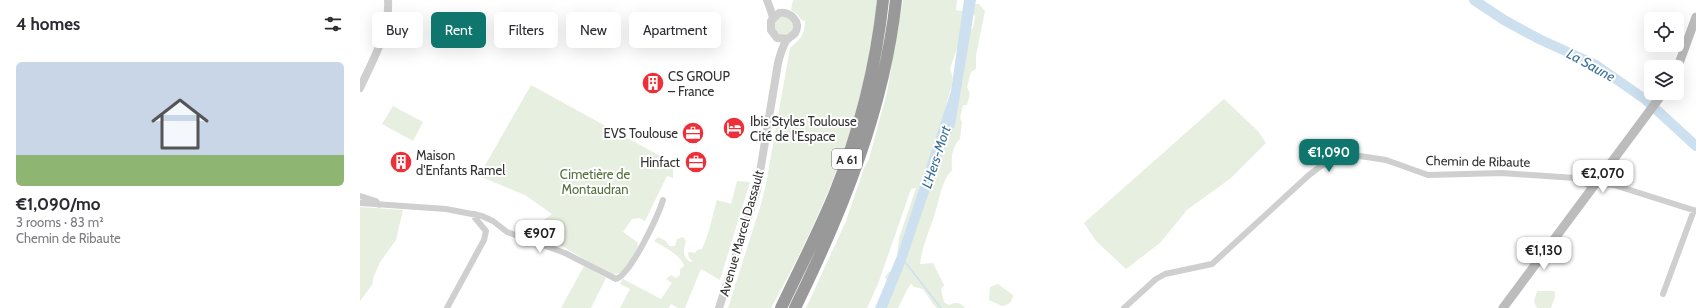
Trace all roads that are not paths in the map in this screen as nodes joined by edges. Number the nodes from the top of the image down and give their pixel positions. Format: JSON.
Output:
{"nodes":[{"id":1,"x":384,"y":0,"type":"edge"},
{"id":2,"x":388,"y":0,"type":"edge"},
{"id":3,"x":767,"y":0,"type":"edge"},
{"id":4,"x":771,"y":0,"type":"edge"},
{"id":5,"x":883,"y":0,"type":"edge"},
{"id":6,"x":896,"y":0,"type":"edge"},
{"id":7,"x":783,"y":13,"type":"junction"},
{"id":8,"x":1696,"y":17,"type":"edge"},
{"id":9,"x":773,"y":19,"type":"junction"},
{"id":10,"x":777,"y":38,"type":"junction"},
{"id":11,"x":788,"y":39,"type":"junction"},
{"id":12,"x":1680,"y":60,"type":"edge"},
{"id":13,"x":778,"y":62,"type":"junction"},
{"id":14,"x":360,"y":76,"type":"edge"},
{"id":15,"x":360,"y":88,"type":"edge"},
{"id":16,"x":1658,"y":100,"type":"edge"},
{"id":17,"x":1575,"y":178,"type":"junction"},
{"id":18,"x":1598,"y":181,"type":"junction"},
{"id":19,"x":1614,"y":185,"type":"junction"},
{"id":20,"x":360,"y":196,"type":"edge"},
{"id":21,"x":663,"y":200,"type":"dead end"},
{"id":22,"x":360,"y":203,"type":"edge"},
{"id":23,"x":379,"y":205,"type":"junction"},
{"id":24,"x":1695,"y":210,"type":"edge"},
{"id":25,"x":475,"y":214,"type":"junction"},
{"id":26,"x":809,"y":280,"type":"junction"},
{"id":27,"x":1663,"y":294,"type":"dead end"},
{"id":28,"x":447,"y":308,"type":"edge"},
{"id":29,"x":719,"y":308,"type":"edge"},
{"id":30,"x":781,"y":308,"type":"edge"},
{"id":31,"x":795,"y":308,"type":"edge"},
{"id":32,"x":799,"y":308,"type":"edge"},
{"id":33,"x":1124,"y":308,"type":"edge"},
{"id":34,"x":1503,"y":308,"type":"edge"}],
"edges":[{"from":1,"to":14,"type":"street"},
{"from":2,"to":15,"type":"street"},
{"from":3,"to":9,"type":"street","name":"Avenue Marcel Dassault"},
{"from":4,"to":7,"type":"street","name":"Avenue Marcel Dassault"},
{"from":5,"to":30,"type":"highway","number":"A 61"},
{"from":6,"to":26,"type":"highway","number":"A 61"},
{"from":7,"to":9,"type":"street"},
{"from":7,"to":11,"type":"street","name":"Avenue Marcel Dassault"},
{"from":8,"to":12,"type":"main road"},
{"from":9,"to":10,"type":"street","name":"Avenue Marcel Dassault"},
{"from":10,"to":11,"type":"street"},
{"from":10,"to":13,"type":"street","name":"Avenue Marcel Dassault"},
{"from":11,"to":13,"type":"street","name":"Avenue Marcel Dassault"},
{"from":13,"to":29,"type":"street","name":"Avenue Marcel Dassault"},
{"from":16,"to":18,"type":"main road"},
{"from":17,"to":18,"type":"street","name":"Chemin de Ribaute"},
{"from":17,"to":18,"type":"street","name":"Chemin de Ribaute"},
{"from":17,"to":33,"type":"street","name":"Chemin de Ribaute"},
{"from":18,"to":19,"type":"street"},
{"from":18,"to":19,"type":"street"},
{"from":18,"to":34,"type":"main road"},
{"from":19,"to":24,"type":"street"},
{"from":20,"to":23,"type":"street"},
{"from":21,"to":25,"type":"street"},
{"from":22,"to":23,"type":"street"},
{"from":23,"to":25,"type":"street"},
{"from":24,"to":27,"type":"street"},
{"from":25,"to":28,"type":"street"},
{"from":26,"to":31,"type":"highway","number":"A 61"},
{"from":26,"to":32,"type":"highway"}]}
